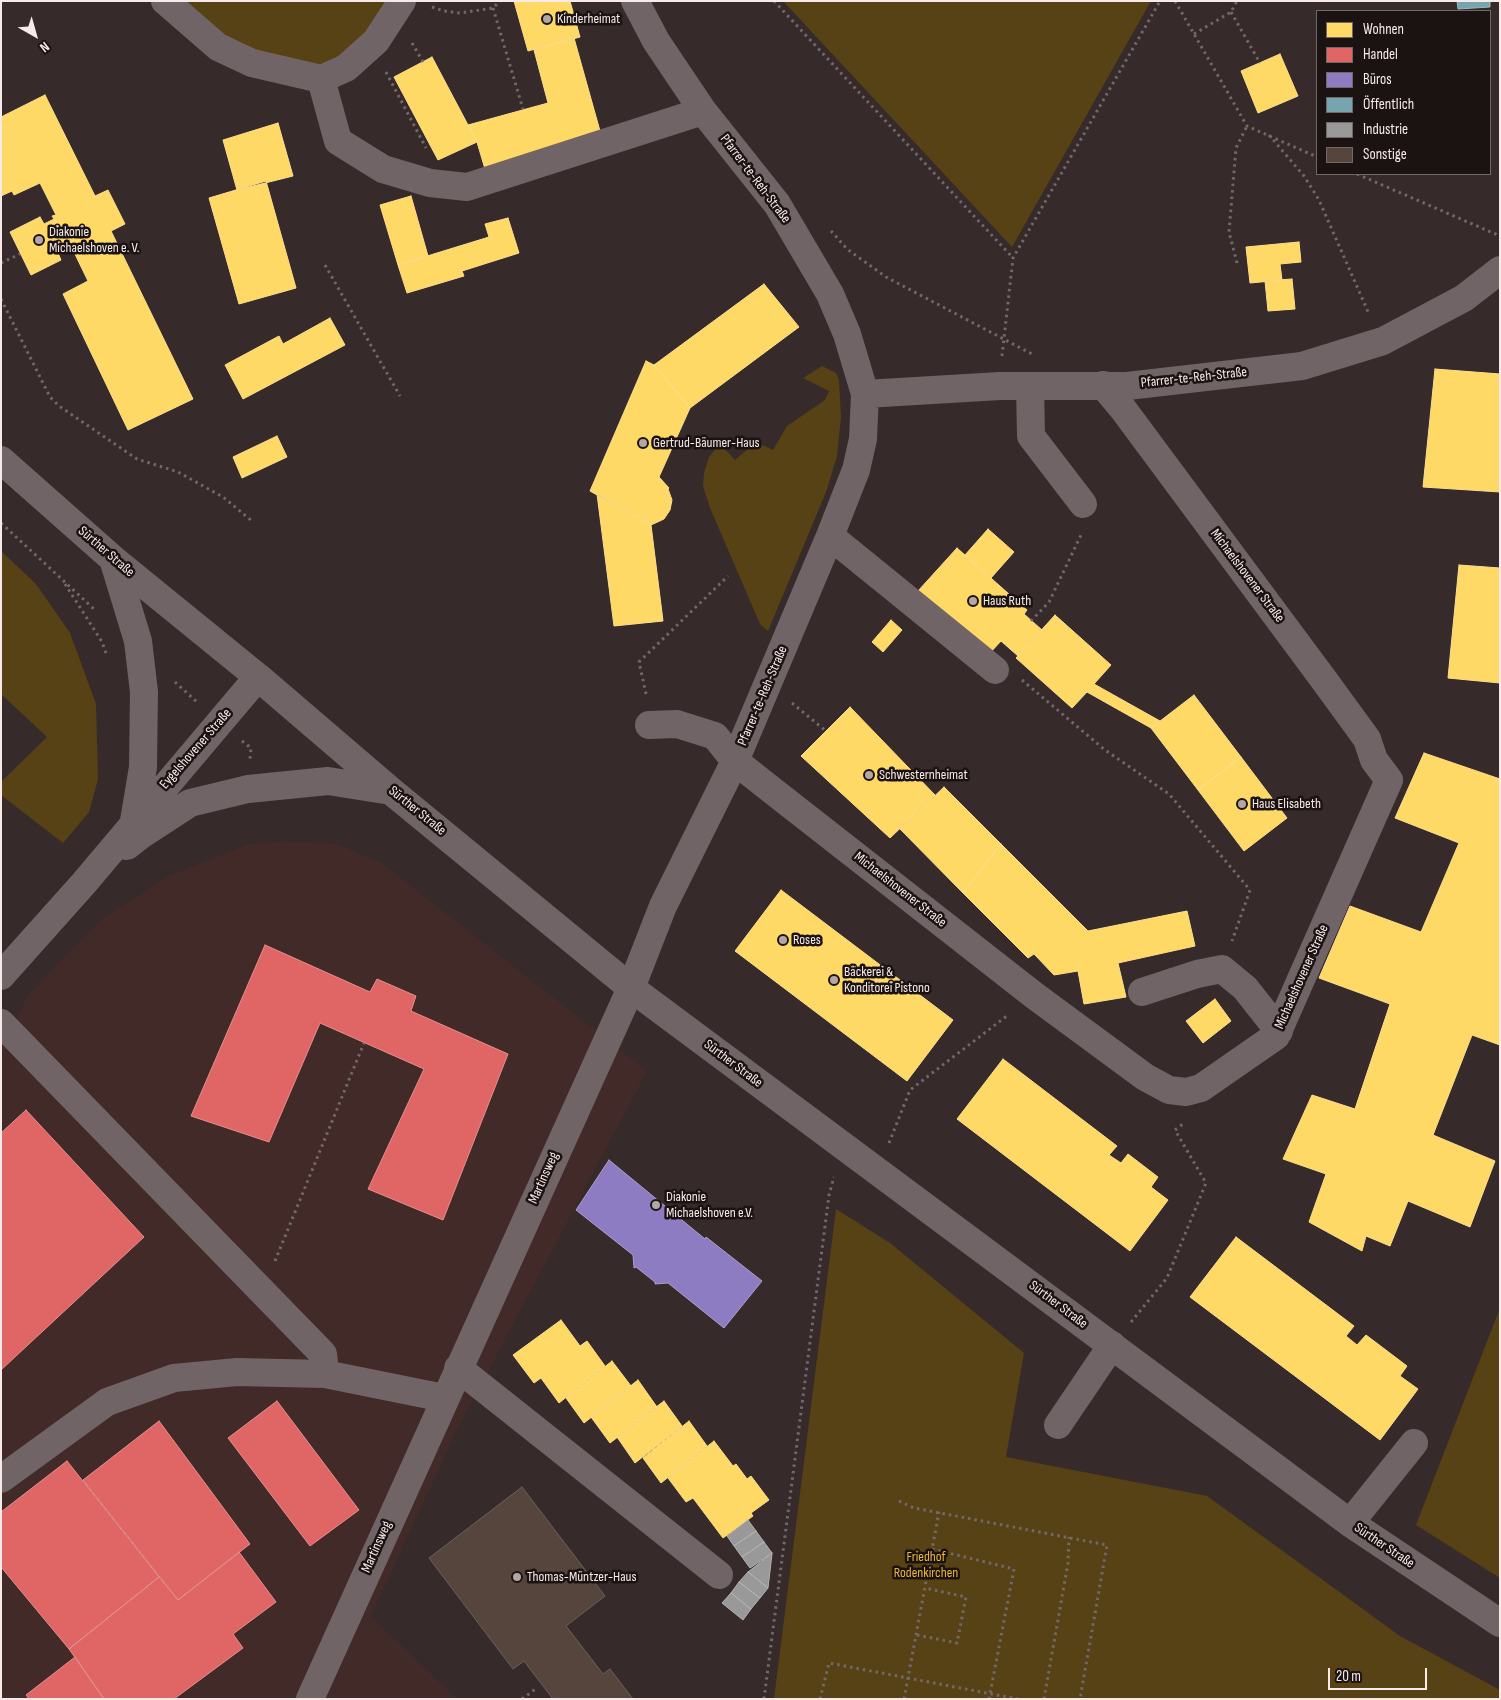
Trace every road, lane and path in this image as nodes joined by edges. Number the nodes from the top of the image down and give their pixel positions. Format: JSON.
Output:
{"nodes":[{"id":1,"x":165,"y":1,"type":"edge"},
{"id":2,"x":500,"y":1,"type":"edge"},
{"id":3,"x":635,"y":1,"type":"edge"},
{"id":4,"x":774,"y":1,"type":"edge"},
{"id":5,"x":1160,"y":1,"type":"edge"},
{"id":6,"x":1175,"y":1,"type":"edge"},
{"id":7,"x":1236,"y":1,"type":"edge"},
{"id":8,"x":414,"y":3,"type":"edge"},
{"id":9,"x":493,"y":8,"type":"junction"},
{"id":10,"x":1231,"y":12,"type":"junction"},
{"id":11,"x":1194,"y":34,"type":"junction"},
{"id":12,"x":371,"y":45,"type":"junction"},
{"id":13,"x":1260,"y":63,"type":"dead end"},
{"id":14,"x":321,"y":79,"type":"junction"},
{"id":15,"x":523,"y":109,"type":"dead end"},
{"id":16,"x":703,"y":112,"type":"junction"},
{"id":17,"x":1247,"y":126,"type":"junction"},
{"id":18,"x":1268,"y":135,"type":"junction"},
{"id":19,"x":1316,"y":156,"type":"edge"},
{"id":20,"x":1359,"y":175,"type":"edge"},
{"id":21,"x":445,"y":184,"type":"junction"},
{"id":22,"x":828,"y":228,"type":"dead end"},
{"id":23,"x":1500,"y":236,"type":"edge"},
{"id":24,"x":20,"y":254,"type":"dead end"},
{"id":25,"x":1013,"y":258,"type":"junction"},
{"id":26,"x":1,"y":263,"type":"edge"},
{"id":27,"x":1237,"y":263,"type":"dead end"},
{"id":28,"x":325,"y":265,"type":"dead end"},
{"id":29,"x":1500,"y":270,"type":"edge"},
{"id":30,"x":1,"y":299,"type":"edge"},
{"id":31,"x":1004,"y":339,"type":"junction"},
{"id":32,"x":1383,"y":341,"type":"junction"},
{"id":33,"x":1042,"y":354,"type":"dead end"},
{"id":34,"x":1103,"y":385,"type":"junction"},
{"id":35,"x":1000,"y":386,"type":"junction"},
{"id":36,"x":1030,"y":386,"type":"junction"},
{"id":37,"x":865,"y":394,"type":"junction"},
{"id":38,"x":400,"y":396,"type":"dead end"},
{"id":39,"x":1,"y":460,"type":"edge"},
{"id":40,"x":1083,"y":504,"type":"joint"},
{"id":41,"x":252,"y":521,"type":"dead end"},
{"id":42,"x":1,"y":522,"type":"edge"},
{"id":43,"x":830,"y":536,"type":"junction"},
{"id":44,"x":113,"y":559,"type":"junction"},
{"id":45,"x":728,"y":576,"type":"dead end"},
{"id":46,"x":62,"y":579,"type":"dead end"},
{"id":47,"x":1032,"y":621,"type":"dead end"},
{"id":48,"x":995,"y":670,"type":"joint"},
{"id":49,"x":258,"y":676,"type":"junction"},
{"id":50,"x":766,"y":689,"type":"junction"},
{"id":51,"x":651,"y":725,"type":"joint"},
{"id":52,"x":826,"y":731,"type":"dead end"},
{"id":53,"x":735,"y":761,"type":"junction"},
{"id":54,"x":392,"y":791,"type":"junction"},
{"id":55,"x":134,"y":821,"type":"junction"},
{"id":56,"x":84,"y":883,"type":"junction"},
{"id":57,"x":1222,"y":969,"type":"junction"},
{"id":58,"x":1,"y":976,"type":"edge"},
{"id":59,"x":631,"y":988,"type":"junction"},
{"id":60,"x":1142,"y":992,"type":"dead end"},
{"id":61,"x":1035,"y":996,"type":"junction"},
{"id":62,"x":1,"y":1023,"type":"edge"},
{"id":63,"x":1279,"y":1031,"type":"junction"},
{"id":64,"x":364,"y":1044,"type":"dead end"},
{"id":65,"x":1186,"y":1092,"type":"junction"},
{"id":66,"x":843,"y":1146,"type":"junction"},
{"id":67,"x":878,"y":1171,"type":"junction"},
{"id":68,"x":263,"y":1291,"type":"junction"},
{"id":69,"x":1112,"y":1345,"type":"junction"},
{"id":70,"x":458,"y":1368,"type":"junction"},
{"id":71,"x":325,"y":1374,"type":"junction"},
{"id":72,"x":444,"y":1398,"type":"junction"},
{"id":73,"x":1058,"y":1425,"type":"dead end"},
{"id":74,"x":1414,"y":1444,"type":"dead end"},
{"id":75,"x":1,"y":1479,"type":"edge"},
{"id":76,"x":899,"y":1501,"type":"dead end"},
{"id":77,"x":939,"y":1512,"type":"junction"},
{"id":78,"x":1350,"y":1523,"type":"junction"},
{"id":79,"x":1069,"y":1537,"type":"junction"},
{"id":80,"x":932,"y":1549,"type":"junction"},
{"id":81,"x":719,"y":1575,"type":"dead end"},
{"id":82,"x":925,"y":1588,"type":"junction"},
{"id":83,"x":1500,"y":1623,"type":"edge"},
{"id":84,"x":917,"y":1635,"type":"junction"},
{"id":85,"x":909,"y":1677,"type":"junction"},
{"id":86,"x":537,"y":1688,"type":"dead end"},
{"id":87,"x":990,"y":1693,"type":"junction"},
{"id":88,"x":311,"y":1698,"type":"edge"},
{"id":89,"x":522,"y":1699,"type":"edge"},
{"id":90,"x":764,"y":1699,"type":"edge"},
{"id":91,"x":820,"y":1699,"type":"edge"},
{"id":92,"x":904,"y":1699,"type":"edge"},
{"id":93,"x":989,"y":1699,"type":"edge"},
{"id":94,"x":1018,"y":1699,"type":"edge"},
{"id":95,"x":1044,"y":1699,"type":"edge"},
{"id":96,"x":1080,"y":1699,"type":"edge"}],
"edges":[{"from":1,"to":14,"type":"street"},
{"from":2,"to":9,"type":"path"},
{"from":3,"to":16,"type":"street","name":"Pfarrer-te-Reh-Straße"},
{"from":4,"to":25,"type":"path"},
{"from":5,"to":25,"type":"path"},
{"from":6,"to":11,"type":"path"},
{"from":7,"to":10,"type":"path"},
{"from":8,"to":9,"type":"path"},
{"from":8,"to":12,"type":"street"},
{"from":9,"to":15,"type":"path"},
{"from":10,"to":11,"type":"path"},
{"from":10,"to":13,"type":"path"},
{"from":11,"to":17,"type":"path"},
{"from":12,"to":14,"type":"street"},
{"from":12,"to":21,"type":"path"},
{"from":14,"to":21,"type":"street"},
{"from":16,"to":21,"type":"street"},
{"from":16,"to":37,"type":"street","name":"Pfarrer-te-Reh-Straße"},
{"from":17,"to":18,"type":"path"},
{"from":17,"to":27,"type":"path"},
{"from":18,"to":19,"type":"path"},
{"from":18,"to":32,"type":"path"},
{"from":20,"to":23,"type":"path"},
{"from":22,"to":31,"type":"path"},
{"from":24,"to":26,"type":"path"},
{"from":25,"to":31,"type":"path"},
{"from":28,"to":38,"type":"path"},
{"from":29,"to":32,"type":"street","name":"Pfarrer-te-Reh-Straße"},
{"from":30,"to":41,"type":"path"},
{"from":31,"to":33,"type":"path"},
{"from":31,"to":35,"type":"path"},
{"from":32,"to":34,"type":"street","name":"Pfarrer-te-Reh-Straße"},
{"from":34,"to":36,"type":"street","name":"Pfarrer-te-Reh-Straße"},
{"from":34,"to":63,"type":"street","name":"Michaelshovener Straße"},
{"from":35,"to":36,"type":"street","name":"Pfarrer-te-Reh-Straße"},
{"from":35,"to":37,"type":"street","name":"Pfarrer-te-Reh-Straße"},
{"from":36,"to":40,"type":"street"},
{"from":37,"to":43,"type":"street","name":"Pfarrer-te-Reh-Straße"},
{"from":39,"to":44,"type":"street","name":"Sürther Straße"},
{"from":40,"to":47,"type":"path"},
{"from":42,"to":46,"type":"path"},
{"from":43,"to":48,"type":"street"},
{"from":43,"to":50,"type":"street","name":"Pfarrer-te-Reh-Straße"},
{"from":44,"to":49,"type":"street","name":"Sürther Straße"},
{"from":44,"to":55,"type":"street","name":"Eygelshovener Straße"},
{"from":45,"to":51,"type":"path"},
{"from":48,"to":57,"type":"path"},
{"from":49,"to":54,"type":"street","name":"Sürther Straße"},
{"from":49,"to":55,"type":"street","name":"Eygelshovener Straße"},
{"from":50,"to":52,"type":"path"},
{"from":50,"to":53,"type":"street","name":"Pfarrer-te-Reh-Straße"},
{"from":51,"to":53,"type":"street","name":"Michaelshovener Straße"},
{"from":53,"to":59,"type":"street","name":"Pfarrer-te-Reh-Straße"},
{"from":53,"to":61,"type":"street","name":"Michaelshovener Straße"},
{"from":54,"to":56,"type":"street","name":"Eygelshovener Straße"},
{"from":54,"to":59,"type":"street","name":"Sürther Straße"},
{"from":55,"to":56,"type":"street","name":"Eygelshovener Straße"},
{"from":56,"to":58,"type":"street","name":"Eygelshovener Straße"},
{"from":57,"to":60,"type":"street"},
{"from":57,"to":63,"type":"street"},
{"from":59,"to":66,"type":"street","name":"Sürther Straße"},
{"from":59,"to":70,"type":"street","name":"Martinsweg"},
{"from":61,"to":65,"type":"street","name":"Michaelshovener Straße"},
{"from":61,"to":67,"type":"path"},
{"from":62,"to":68,"type":"street"},
{"from":63,"to":65,"type":"street","name":"Michaelshovener Straße"},
{"from":64,"to":68,"type":"path"},
{"from":65,"to":69,"type":"path"},
{"from":66,"to":67,"type":"street","name":"Sürther Straße"},
{"from":66,"to":90,"type":"path"},
{"from":67,"to":69,"type":"street","name":"Sürther Straße"},
{"from":68,"to":71,"type":"street"},
{"from":69,"to":73,"type":"street"},
{"from":69,"to":78,"type":"street","name":"Sürther Straße"},
{"from":70,"to":72,"type":"street","name":"Martinsweg"},
{"from":70,"to":81,"type":"street"},
{"from":71,"to":72,"type":"street"},
{"from":71,"to":75,"type":"street"},
{"from":72,"to":88,"type":"street","name":"Martinsweg"},
{"from":74,"to":78,"type":"street"},
{"from":76,"to":77,"type":"path"},
{"from":77,"to":79,"type":"path"},
{"from":77,"to":80,"type":"path"},
{"from":78,"to":83,"type":"street","name":"Sürther Straße"},
{"from":79,"to":95,"type":"path"},
{"from":79,"to":96,"type":"path"},
{"from":80,"to":82,"type":"path"},
{"from":80,"to":87,"type":"path"},
{"from":82,"to":84,"type":"path"},
{"from":82,"to":84,"type":"path"},
{"from":84,"to":85,"type":"path"},
{"from":85,"to":87,"type":"path"},
{"from":85,"to":91,"type":"path"},
{"from":85,"to":92,"type":"path"},
{"from":86,"to":89,"type":"path"},
{"from":87,"to":93,"type":"path"},
{"from":87,"to":94,"type":"path"}]}
